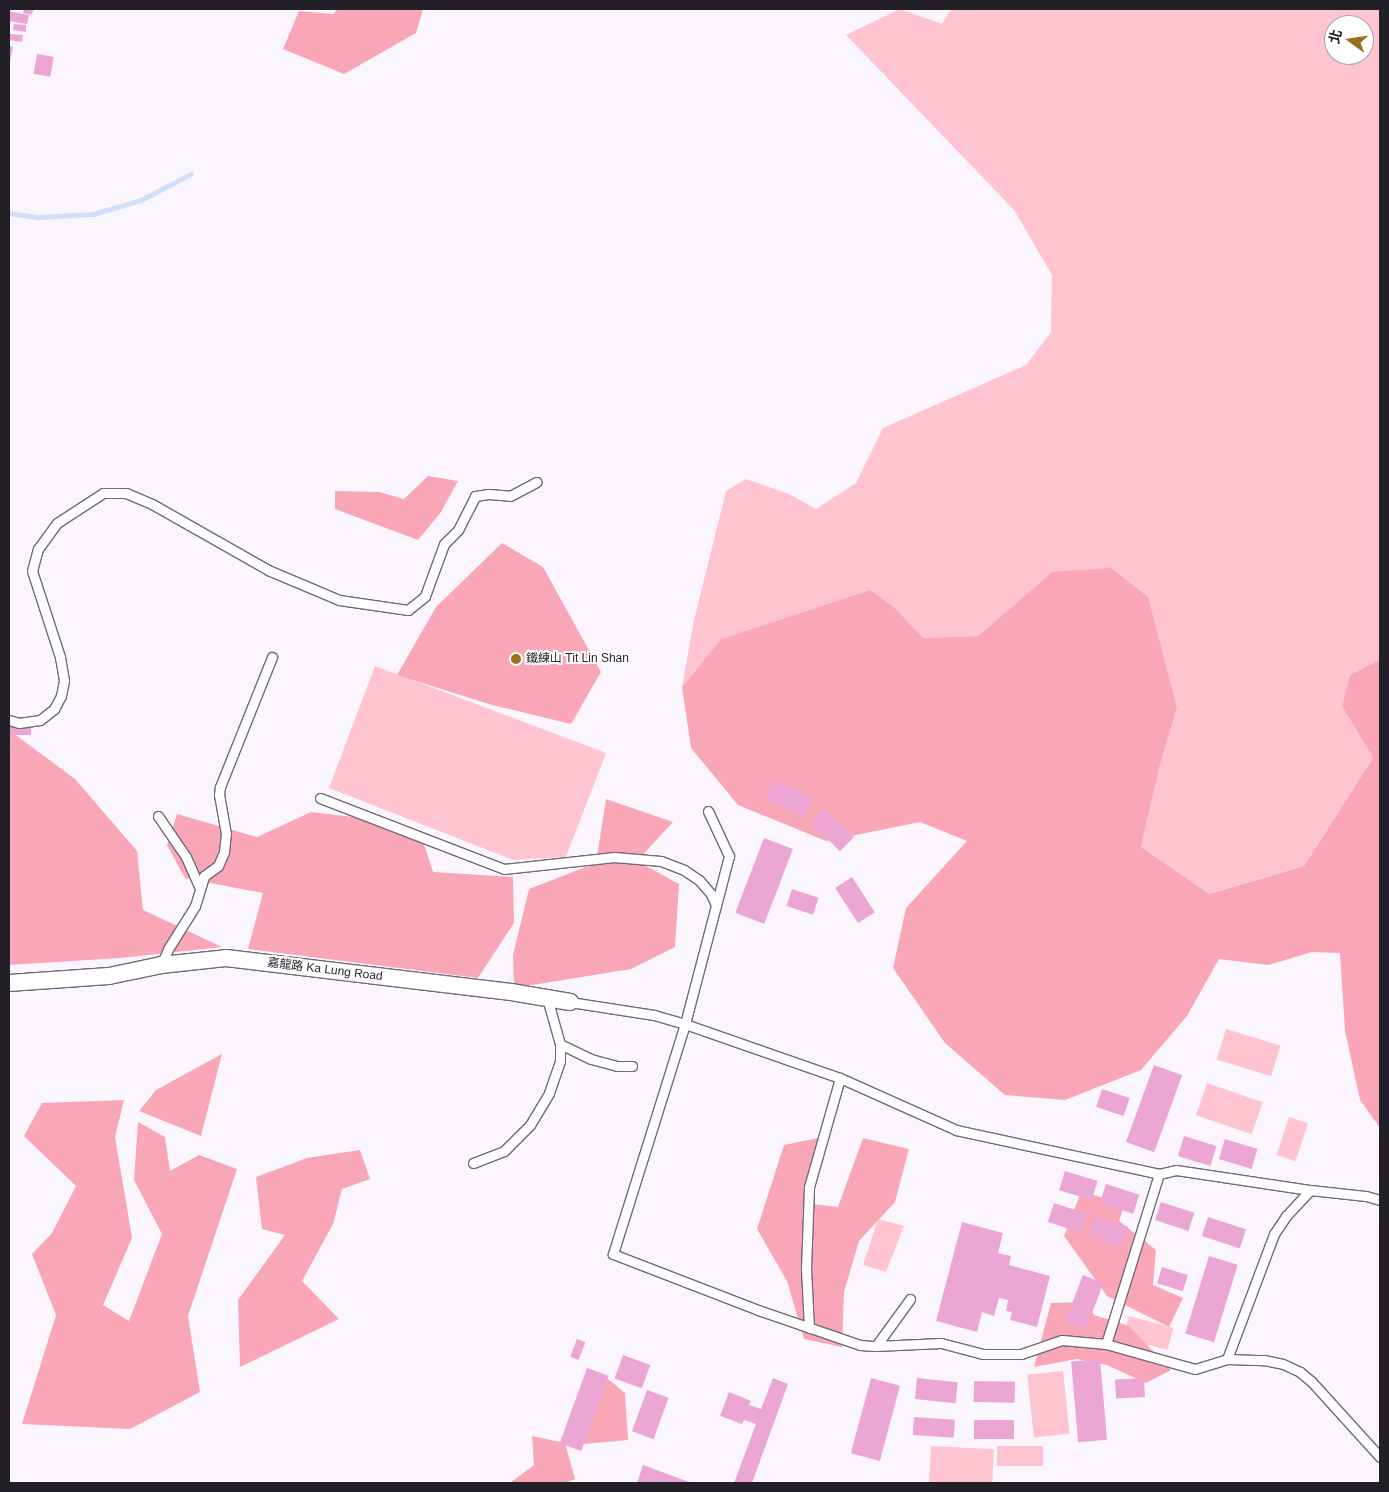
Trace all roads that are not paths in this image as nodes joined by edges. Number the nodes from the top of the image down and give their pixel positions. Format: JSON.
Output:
{"nodes":[{"id":1,"x":536,"y":482,"type":"dead end"},
{"id":2,"x":272,"y":656,"type":"dead end"},
{"id":3,"x":9,"y":720,"type":"edge"},
{"id":4,"x":320,"y":798,"type":"dead end"},
{"id":5,"x":708,"y":811,"type":"dead end"},
{"id":6,"x":158,"y":816,"type":"dead end"},
{"id":7,"x":200,"y":888,"type":"junction"},
{"id":8,"x":716,"y":905,"type":"junction"},
{"id":9,"x":160,"y":965,"type":"junction"},
{"id":10,"x":9,"y":983,"type":"edge"},
{"id":11,"x":547,"y":998,"type":"junction"},
{"id":12,"x":570,"y":1002,"type":"joint"},
{"id":13,"x":685,"y":1024,"type":"junction"},
{"id":14,"x":560,"y":1044,"type":"junction"},
{"id":15,"x":632,"y":1066,"type":"dead end"},
{"id":16,"x":840,"y":1078,"type":"junction"},
{"id":17,"x":473,"y":1163,"type":"dead end"},
{"id":18,"x":1159,"y":1174,"type":"junction"},
{"id":19,"x":1310,"y":1190,"type":"junction"},
{"id":20,"x":1380,"y":1200,"type":"edge"},
{"id":21,"x":910,"y":1299,"type":"dead end"},
{"id":22,"x":809,"y":1328,"type":"junction"},
{"id":23,"x":1106,"y":1344,"type":"junction"},
{"id":24,"x":876,"y":1346,"type":"junction"},
{"id":25,"x":1227,"y":1359,"type":"junction"},
{"id":26,"x":1380,"y":1457,"type":"edge"}],
"edges":[{"from":1,"to":3,"type":"lane"},
{"from":2,"to":7,"type":"lane"},
{"from":4,"to":8,"type":"lane"},
{"from":5,"to":8,"type":"lane"},
{"from":6,"to":7,"type":"lane"},
{"from":7,"to":9,"type":"lane"},
{"from":8,"to":13,"type":"lane"},
{"from":9,"to":10,"type":"street","name":"嘉龍路 Ka Lung Road"},
{"from":9,"to":11,"type":"street","name":"嘉龍路 Ka Lung Road"},
{"from":11,"to":12,"type":"street","name":"嘉龍路 Ka Lung Road"},
{"from":11,"to":14,"type":"lane"},
{"from":12,"to":13,"type":"lane","name":"嘉龍路 Ka Lung Road"},
{"from":13,"to":16,"type":"lane","name":"嘉龍路 Ka Lung Road"},
{"from":13,"to":22,"type":"lane"},
{"from":14,"to":15,"type":"lane"},
{"from":14,"to":17,"type":"lane"},
{"from":16,"to":18,"type":"lane","name":"嘉龍路 Ka Lung Road"},
{"from":16,"to":22,"type":"lane"},
{"from":18,"to":19,"type":"lane","name":"嘉龍路 Ka Lung Road"},
{"from":18,"to":23,"type":"lane"},
{"from":19,"to":20,"type":"lane","name":"嘉龍路 Ka Lung Road"},
{"from":19,"to":25,"type":"lane"},
{"from":21,"to":24,"type":"lane"},
{"from":22,"to":24,"type":"lane"},
{"from":23,"to":24,"type":"lane"},
{"from":23,"to":25,"type":"lane"},
{"from":25,"to":26,"type":"lane"}]}
